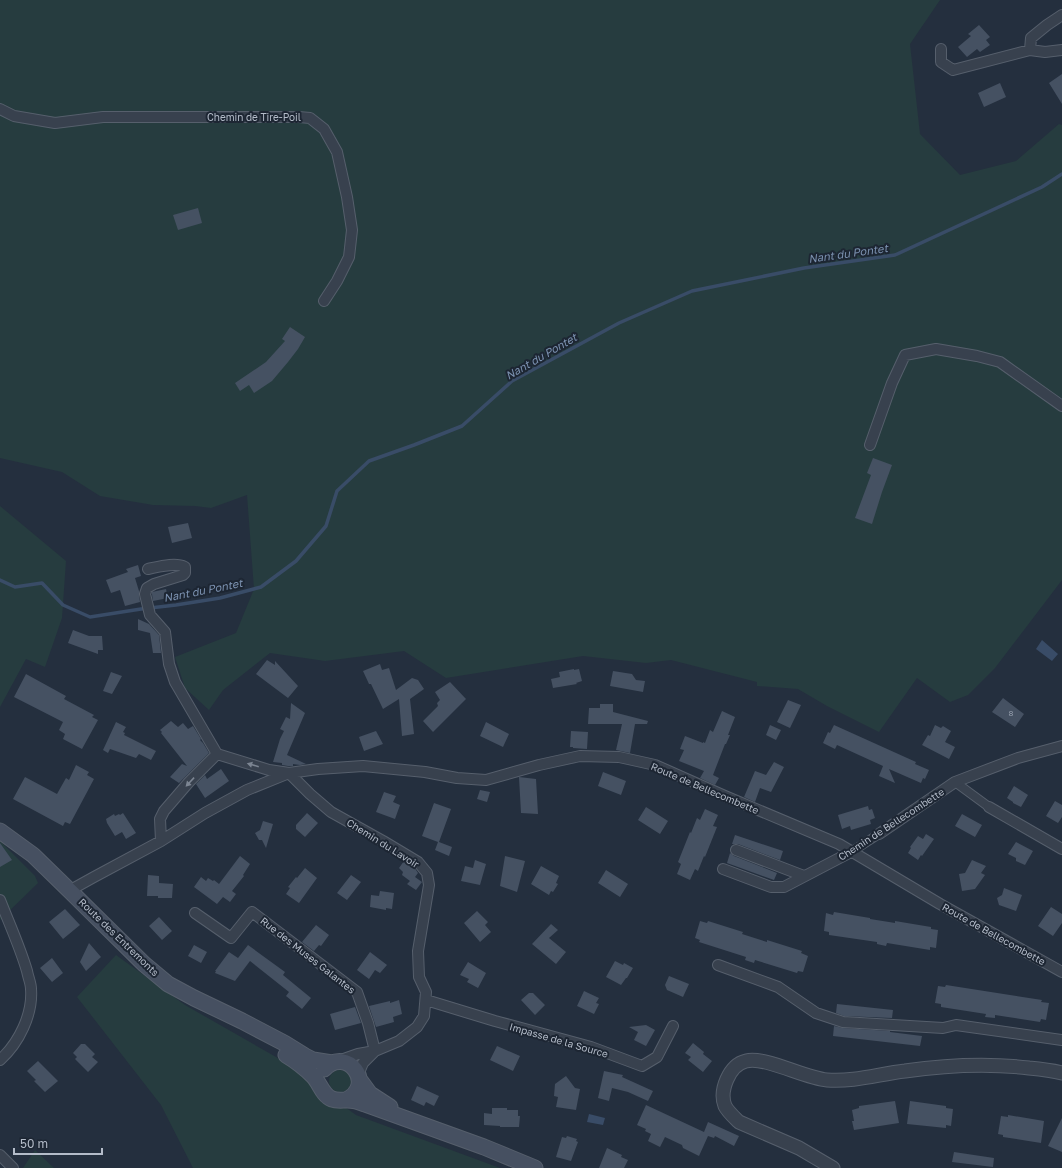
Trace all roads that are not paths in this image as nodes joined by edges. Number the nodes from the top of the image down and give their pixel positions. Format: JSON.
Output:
{"nodes":[{"id":1,"x":1062,"y":14,"type":"edge"},
{"id":2,"x":941,"y":49,"type":"dead end"},
{"id":3,"x":1030,"y":50,"type":"junction"},
{"id":4,"x":1062,"y":50,"type":"edge"},
{"id":5,"x":0,"y":109,"type":"edge"},
{"id":6,"x":324,"y":301,"type":"dead end"},
{"id":7,"x":1062,"y":406,"type":"edge"},
{"id":8,"x":870,"y":445,"type":"dead end"},
{"id":9,"x":148,"y":569,"type":"dead end"},
{"id":10,"x":1062,"y":746,"type":"edge"},
{"id":11,"x":217,"y":754,"type":"junction"},
{"id":12,"x":289,"y":773,"type":"junction"},
{"id":13,"x":955,"y":782,"type":"junction"},
{"id":14,"x":989,"y":807,"type":"joint"},
{"id":15,"x":0,"y":831,"type":"edge"},
{"id":16,"x":879,"y":834,"type":"joint"},
{"id":17,"x":160,"y":841,"type":"junction"},
{"id":18,"x":736,"y":850,"type":"dead end"},
{"id":19,"x":1062,"y":850,"type":"edge"},
{"id":20,"x":851,"y":852,"type":"junction"},
{"id":21,"x":723,"y":869,"type":"dead end"},
{"id":22,"x":804,"y":876,"type":"junction"},
{"id":23,"x":71,"y":892,"type":"junction"},
{"id":24,"x":0,"y":900,"type":"edge"},
{"id":25,"x":195,"y":913,"type":"dead end"},
{"id":26,"x":718,"y":966,"type":"dead end"},
{"id":27,"x":1062,"y":972,"type":"edge"},
{"id":28,"x":426,"y":1000,"type":"junction"},
{"id":29,"x":250,"y":1025,"type":"junction"},
{"id":30,"x":673,"y":1026,"type":"dead end"},
{"id":31,"x":1062,"y":1040,"type":"edge"},
{"id":32,"x":375,"y":1052,"type":"junction"},
{"id":33,"x":0,"y":1060,"type":"edge"},
{"id":34,"x":335,"y":1062,"type":"junction"},
{"id":35,"x":1062,"y":1073,"type":"edge"},
{"id":36,"x":359,"y":1077,"type":"junction"},
{"id":37,"x":320,"y":1085,"type":"junction"},
{"id":38,"x":346,"y":1100,"type":"junction"},
{"id":39,"x":407,"y":1118,"type":"junction"},
{"id":40,"x":0,"y":1155,"type":"edge"},
{"id":41,"x":13,"y":1168,"type":"edge"},
{"id":42,"x":535,"y":1168,"type":"edge"},
{"id":43,"x":832,"y":1168,"type":"edge"}],
"edges":[{"from":1,"to":3,"type":"street"},
{"from":2,"to":3,"type":"street"},
{"from":3,"to":4,"type":"street"},
{"from":5,"to":6,"type":"street","name":"Chemin de Tire-Poil"},
{"from":7,"to":8,"type":"street"},
{"from":9,"to":11,"type":"street"},
{"from":10,"to":13,"type":"street","name":"Chemin de Bellecombette"},
{"from":12,"to":11,"type":"street","name":"Route de Bellecombette","one_way":true},
{"from":11,"to":17,"type":"street","one_way":true},
{"from":12,"to":17,"type":"street","name":"Route de Bellecombette"},
{"from":12,"to":20,"type":"street","name":"Route de Bellecombette"},
{"from":12,"to":28,"type":"street","name":"Chemin du Lavoir"},
{"from":13,"to":14,"type":"street"},
{"from":13,"to":16,"type":"street","name":"Chemin de Bellecombette"},
{"from":14,"to":19,"type":"street"},
{"from":15,"to":23,"type":"main road","name":"Route des Entremonts"},
{"from":16,"to":20,"type":"street","name":"Chemin de Bellecombette"},
{"from":17,"to":23,"type":"street","name":"Route de Bellecombette"},
{"from":18,"to":22,"type":"street"},
{"from":20,"to":22,"type":"street","name":"Chemin de Bellecombette"},
{"from":20,"to":27,"type":"street","name":"Route de Bellecombette"},
{"from":21,"to":22,"type":"street","name":"Chemin de Bellecombette"},
{"from":23,"to":29,"type":"main road","name":"Route des Entremonts"},
{"from":24,"to":33,"type":"street"},
{"from":25,"to":32,"type":"street","name":"Rue des Muses Galantes"},
{"from":26,"to":31,"type":"street"},
{"from":28,"to":30,"type":"street","name":"Impasse de la Source"},
{"from":28,"to":32,"type":"street","name":"Chemin du Lavoir"},
{"from":29,"to":34,"type":"main road","name":"Route des Entremonts"},
{"from":29,"to":37,"type":"main road","name":"Route des Entremonts"},
{"from":32,"to":34,"type":"street","name":"Chemin du Lavoir"},
{"from":32,"to":36,"type":"street","name":"Chemin du Lavoir"},
{"from":34,"to":36,"type":"main road","name":"Route des Entremonts"},
{"from":34,"to":37,"type":"main road"},
{"from":35,"to":43,"type":"street"},
{"from":36,"to":38,"type":"main road"},
{"from":36,"to":39,"type":"main road","name":"Route des Entremonts"},
{"from":37,"to":38,"type":"main road","name":"Route des Entremonts"},
{"from":38,"to":39,"type":"main road","name":"Route des Entremonts"},
{"from":39,"to":42,"type":"main road","name":"Route des Entremonts"},
{"from":40,"to":41,"type":"street"}]}
